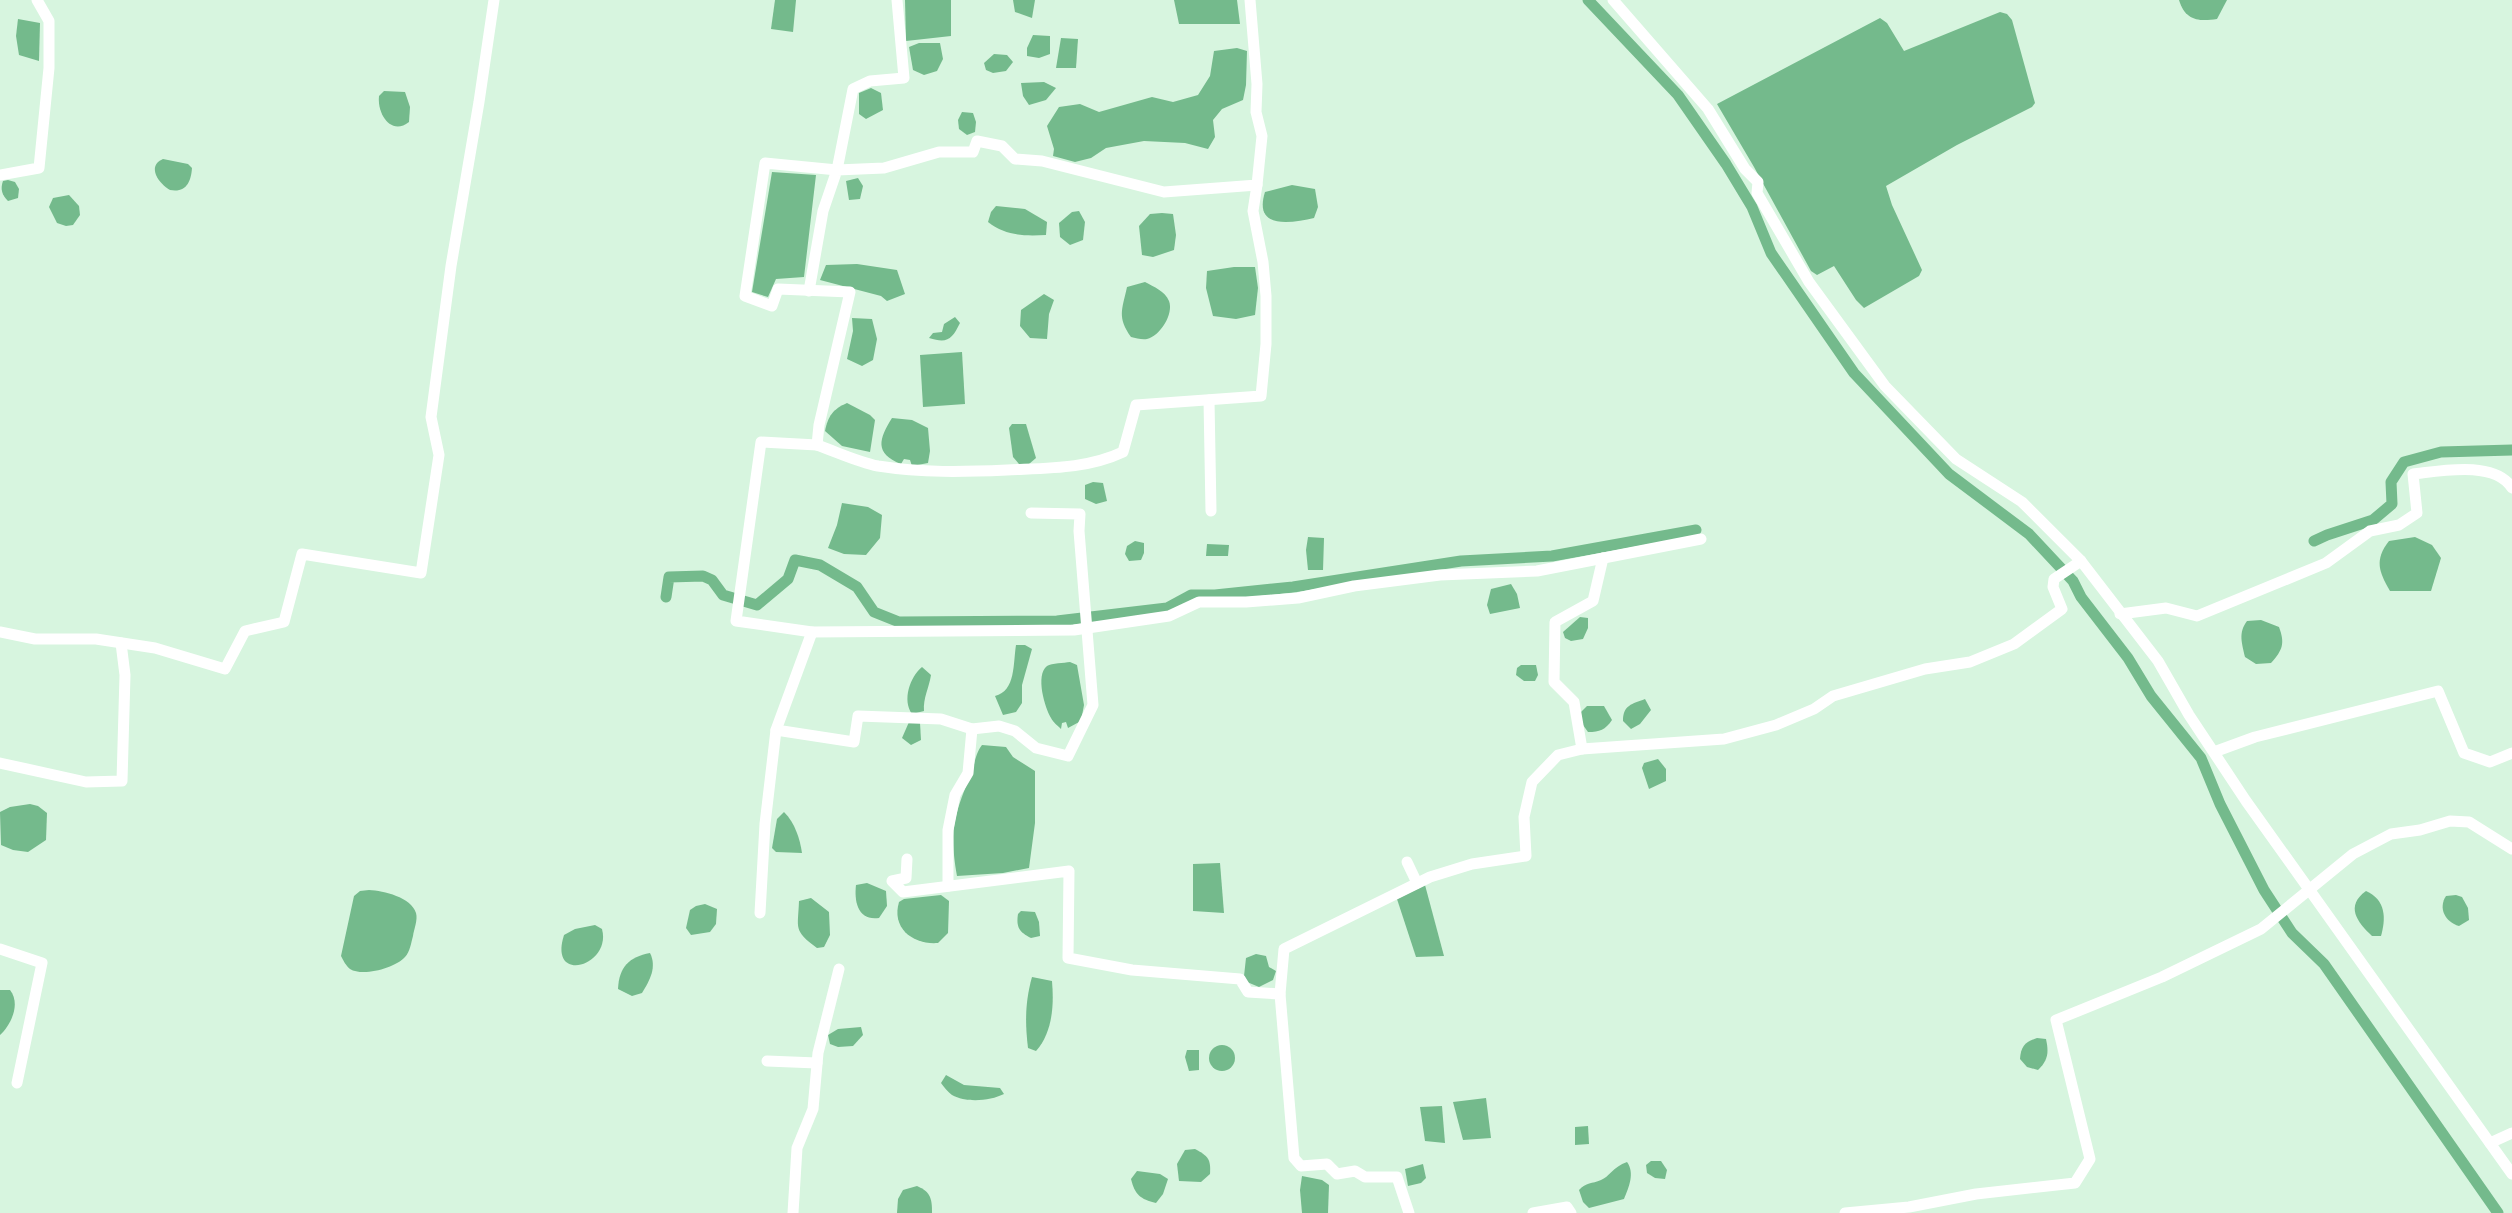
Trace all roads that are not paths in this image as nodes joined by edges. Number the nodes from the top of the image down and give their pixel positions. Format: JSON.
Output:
{"nodes":[{"id":1,"x":37,"y":0,"type":"edge"},
{"id":2,"x":494,"y":0,"type":"edge"},
{"id":3,"x":897,"y":0,"type":"edge"},
{"id":4,"x":1250,"y":0,"type":"edge"},
{"id":5,"x":1613,"y":0,"type":"edge"},
{"id":6,"x":838,"y":170,"type":"junction"},
{"id":7,"x":0,"y":175,"type":"edge"},
{"id":8,"x":1257,"y":185,"type":"junction"},
{"id":9,"x":809,"y":291,"type":"junction"},
{"id":10,"x":1209,"y":400,"type":"junction"},
{"id":11,"x":817,"y":445,"type":"junction"},
{"id":12,"x":2512,"y":488,"type":"edge"},
{"id":13,"x":1211,"y":511,"type":"dead end"},
{"id":14,"x":1031,"y":513,"type":"dead end"},
{"id":15,"x":1701,"y":539,"type":"dead end"},
{"id":16,"x":1603,"y":558,"type":"junction"},
{"id":17,"x":2079,"y":563,"type":"junction"},
{"id":18,"x":2120,"y":614,"type":"junction"},
{"id":19,"x":0,"y":632,"type":"edge"},
{"id":20,"x":812,"y":632,"type":"junction"},
{"id":21,"x":121,"y":643,"type":"junction"},
{"id":22,"x":972,"y":729,"type":"junction"},
{"id":23,"x":776,"y":730,"type":"junction"},
{"id":24,"x":1582,"y":749,"type":"junction"},
{"id":25,"x":2214,"y":752,"type":"junction"},
{"id":26,"x":2512,"y":753,"type":"edge"},
{"id":27,"x":0,"y":763,"type":"edge"},
{"id":28,"x":2512,"y":849,"type":"edge"},
{"id":29,"x":907,"y":859,"type":"dead end"},
{"id":30,"x":1407,"y":862,"type":"dead end"},
{"id":31,"x":1417,"y":883,"type":"junction"},
{"id":32,"x":948,"y":886,"type":"junction"},
{"id":33,"x":2309,"y":891,"type":"junction"},
{"id":34,"x":760,"y":913,"type":"dead end"},
{"id":35,"x":0,"y":949,"type":"edge"},
{"id":36,"x":839,"y":969,"type":"dead end"},
{"id":37,"x":1280,"y":994,"type":"junction"},
{"id":38,"x":767,"y":1061,"type":"dead end"},
{"id":39,"x":817,"y":1063,"type":"junction"},
{"id":40,"x":17,"y":1083,"type":"dead end"},
{"id":41,"x":2512,"y":1133,"type":"edge"},
{"id":42,"x":2490,"y":1143,"type":"junction"},
{"id":43,"x":2512,"y":1174,"type":"edge"},
{"id":44,"x":793,"y":1213,"type":"edge"},
{"id":45,"x":1409,"y":1213,"type":"edge"},
{"id":46,"x":1533,"y":1213,"type":"edge"},
{"id":47,"x":1571,"y":1213,"type":"edge"},
{"id":48,"x":1846,"y":1213,"type":"edge"}],
"edges":[{"from":1,"to":7,"type":"street"},
{"from":2,"to":21,"type":"street"},
{"from":3,"to":6,"type":"street"},
{"from":4,"to":8,"type":"street"},
{"from":5,"to":17,"type":"street"},
{"from":6,"to":8,"type":"street"},
{"from":6,"to":9,"type":"street"},
{"from":6,"to":9,"type":"street"},
{"from":8,"to":10,"type":"street"},
{"from":9,"to":11,"type":"street"},
{"from":10,"to":11,"type":"street"},
{"from":10,"to":13,"type":"street"},
{"from":11,"to":20,"type":"street"},
{"from":12,"to":18,"type":"street"},
{"from":14,"to":22,"type":"street"},
{"from":15,"to":16,"type":"street"},
{"from":16,"to":20,"type":"street"},
{"from":16,"to":24,"type":"street"},
{"from":17,"to":18,"type":"street"},
{"from":17,"to":24,"type":"street"},
{"from":18,"to":25,"type":"street"},
{"from":19,"to":21,"type":"street"},
{"from":20,"to":23,"type":"street"},
{"from":21,"to":27,"type":"street"},
{"from":22,"to":23,"type":"street"},
{"from":22,"to":32,"type":"street"},
{"from":23,"to":34,"type":"street"},
{"from":24,"to":31,"type":"street"},
{"from":25,"to":26,"type":"street"},
{"from":25,"to":33,"type":"street"},
{"from":28,"to":33,"type":"street"},
{"from":29,"to":32,"type":"street"},
{"from":30,"to":31,"type":"street"},
{"from":31,"to":37,"type":"street"},
{"from":32,"to":37,"type":"street"},
{"from":33,"to":42,"type":"street"},
{"from":33,"to":48,"type":"street"},
{"from":35,"to":40,"type":"street"},
{"from":36,"to":39,"type":"street"},
{"from":37,"to":45,"type":"street"},
{"from":38,"to":39,"type":"street"},
{"from":39,"to":44,"type":"street"},
{"from":41,"to":42,"type":"street"},
{"from":42,"to":43,"type":"street"},
{"from":46,"to":47,"type":"street"}]}
